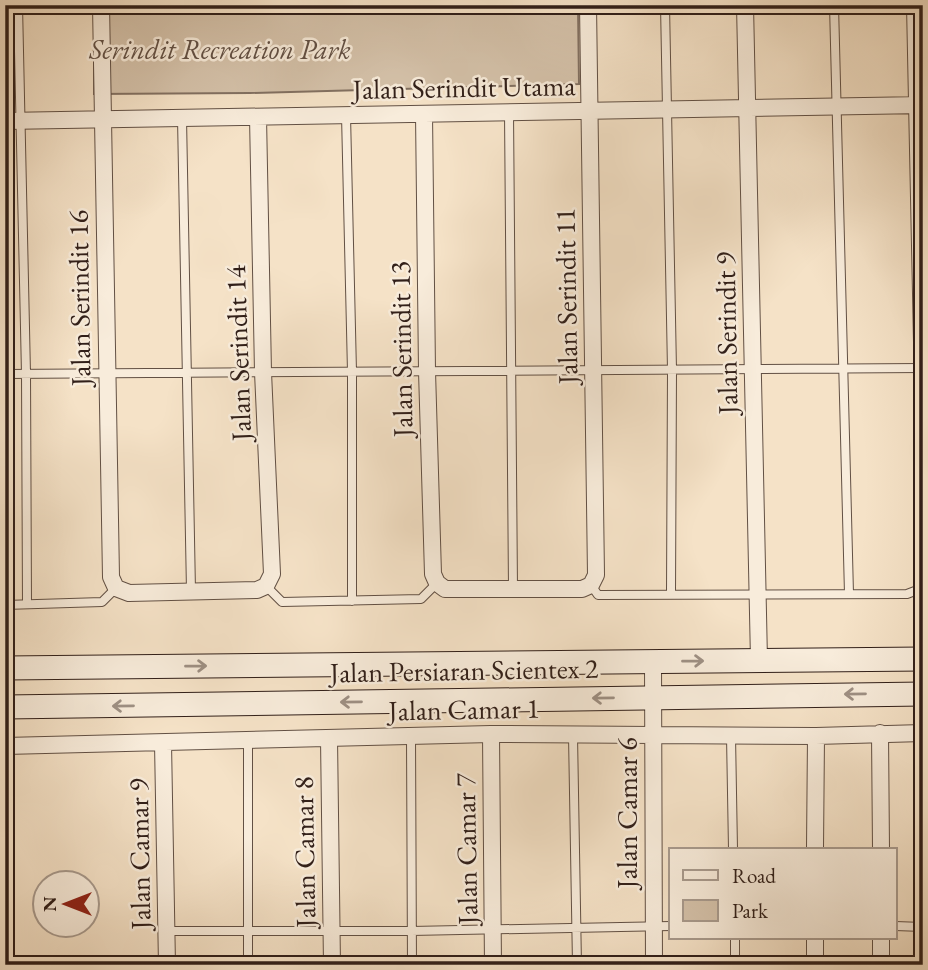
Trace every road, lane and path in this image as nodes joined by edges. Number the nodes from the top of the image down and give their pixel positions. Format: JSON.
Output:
{"nodes":[{"id":1,"x":18,"y":5,"type":"edge"},
{"id":2,"x":101,"y":5,"type":"edge"},
{"id":3,"x":588,"y":5,"type":"edge"},
{"id":4,"x":665,"y":5,"type":"edge"},
{"id":5,"x":745,"y":5,"type":"edge"},
{"id":6,"x":834,"y":5,"type":"edge"},
{"id":7,"x":915,"y":5,"type":"edge"},
{"id":8,"x":920,"y":105,"type":"edge"},
{"id":9,"x":837,"y":107,"type":"junction"},
{"id":10,"x":746,"y":108,"type":"junction"},
{"id":11,"x":668,"y":110,"type":"junction"},
{"id":12,"x":590,"y":111,"type":"junction"},
{"id":13,"x":509,"y":112,"type":"junction"},
{"id":14,"x":424,"y":114,"type":"junction"},
{"id":15,"x":346,"y":115,"type":"junction"},
{"id":16,"x":258,"y":117,"type":"junction"},
{"id":17,"x":182,"y":118,"type":"junction"},
{"id":18,"x":103,"y":119,"type":"junction"},
{"id":19,"x":5,"y":121,"type":"edge"},
{"id":20,"x":22,"y":121,"type":"junction"},
{"id":21,"x":843,"y":368,"type":"junction"},
{"id":22,"x":923,"y":368,"type":"edge"},
{"id":23,"x":753,"y":369,"type":"junction"},
{"id":24,"x":593,"y":370,"type":"junction"},
{"id":25,"x":672,"y":370,"type":"junction"},
{"id":26,"x":427,"y":371,"type":"junction"},
{"id":27,"x":512,"y":371,"type":"junction"},
{"id":28,"x":263,"y":372,"type":"junction"},
{"id":29,"x":352,"y":372,"type":"junction"},
{"id":30,"x":188,"y":373,"type":"junction"},
{"id":31,"x":5,"y":374,"type":"edge"},
{"id":32,"x":26,"y":374,"type":"junction"},
{"id":33,"x":107,"y":374,"type":"junction"},
{"id":34,"x":923,"y":390,"type":"edge"},
{"id":35,"x":437,"y":583,"type":"junction"},
{"id":36,"x":923,"y":585,"type":"edge"},
{"id":37,"x":266,"y":586,"type":"junction"},
{"id":38,"x":591,"y":586,"type":"junction"},
{"id":39,"x":116,"y":588,"type":"junction"},
{"id":40,"x":513,"y":589,"type":"junction"},
{"id":41,"x":191,"y":591,"type":"junction"},
{"id":42,"x":849,"y":594,"type":"junction"},
{"id":43,"x":671,"y":595,"type":"junction"},
{"id":44,"x":758,"y":595,"type":"junction"},
{"id":45,"x":352,"y":601,"type":"junction"},
{"id":46,"x":27,"y":604,"type":"junction"},
{"id":47,"x":5,"y":605,"type":"edge"},
{"id":48,"x":923,"y":659,"type":"edge"},
{"id":49,"x":760,"y":660,"type":"junction"},
{"id":50,"x":653,"y":661,"type":"junction"},
{"id":51,"x":5,"y":668,"type":"edge"},
{"id":52,"x":923,"y":694,"type":"edge"},
{"id":53,"x":654,"y":697,"type":"junction"},
{"id":54,"x":5,"y":708,"type":"edge"},
{"id":55,"x":880,"y":733,"type":"junction"},
{"id":56,"x":923,"y":733,"type":"edge"},
{"id":57,"x":491,"y":734,"type":"junction"},
{"id":58,"x":573,"y":735,"type":"junction"},
{"id":59,"x":411,"y":736,"type":"junction"},
{"id":60,"x":653,"y":736,"type":"junction"},
{"id":61,"x":731,"y":736,"type":"junction"},
{"id":62,"x":816,"y":736,"type":"junction"},
{"id":63,"x":329,"y":738,"type":"junction"},
{"id":64,"x":248,"y":740,"type":"junction"},
{"id":65,"x":163,"y":743,"type":"junction"},
{"id":66,"x":5,"y":746,"type":"edge"},
{"id":67,"x":733,"y":848,"type":"edge"},
{"id":68,"x":815,"y":848,"type":"edge"},
{"id":69,"x":881,"y":848,"type":"edge"},
{"id":70,"x":654,"y":926,"type":"junction"},
{"id":71,"x":669,"y":926,"type":"edge"},
{"id":72,"x":897,"y":926,"type":"edge"},
{"id":73,"x":923,"y":927,"type":"edge"},
{"id":74,"x":493,"y":928,"type":"junction"},
{"id":75,"x":576,"y":928,"type":"junction"},
{"id":76,"x":167,"y":931,"type":"junction"},
{"id":77,"x":332,"y":931,"type":"junction"},
{"id":78,"x":411,"y":931,"type":"junction"},
{"id":79,"x":248,"y":932,"type":"junction"},
{"id":80,"x":735,"y":939,"type":"edge"},
{"id":81,"x":815,"y":939,"type":"edge"},
{"id":82,"x":881,"y":939,"type":"edge"},
{"id":83,"x":167,"y":965,"type":"edge"},
{"id":84,"x":248,"y":965,"type":"edge"},
{"id":85,"x":332,"y":965,"type":"edge"},
{"id":86,"x":412,"y":965,"type":"edge"},
{"id":87,"x":494,"y":965,"type":"edge"},
{"id":88,"x":577,"y":965,"type":"edge"},
{"id":89,"x":654,"y":965,"type":"edge"},
{"id":90,"x":735,"y":965,"type":"edge"},
{"id":91,"x":815,"y":965,"type":"edge"},
{"id":92,"x":881,"y":965,"type":"edge"}],
"edges":[{"from":1,"to":20,"type":"lane"},
{"from":2,"to":18,"type":"street","name":"Jalan Serindit 16"},
{"from":3,"to":12,"type":"street","name":"Jalan Serindit 11"},
{"from":4,"to":11,"type":"lane"},
{"from":5,"to":10,"type":"street","name":"Jalan Serindit 9"},
{"from":6,"to":9,"type":"lane"},
{"from":7,"to":8,"type":"street"},
{"from":8,"to":9,"type":"street","name":"Jalan Serindit Utama"},
{"from":8,"to":22,"type":"street"},
{"from":9,"to":10,"type":"street","name":"Jalan Serindit Utama"},
{"from":9,"to":21,"type":"lane"},
{"from":10,"to":11,"type":"street","name":"Jalan Serindit Utama"},
{"from":10,"to":23,"type":"street","name":"Jalan Serindit 9"},
{"from":11,"to":12,"type":"street","name":"Jalan Serindit Utama"},
{"from":11,"to":25,"type":"lane"},
{"from":12,"to":13,"type":"street","name":"Jalan Serindit Utama"},
{"from":12,"to":24,"type":"street","name":"Jalan Serindit 11"},
{"from":13,"to":14,"type":"street","name":"Jalan Serindit Utama"},
{"from":13,"to":27,"type":"lane"},
{"from":14,"to":15,"type":"street","name":"Jalan Serindit Utama"},
{"from":14,"to":26,"type":"street","name":"Jalan Serindit 13"},
{"from":15,"to":16,"type":"street","name":"Jalan Serindit Utama"},
{"from":15,"to":29,"type":"lane"},
{"from":16,"to":17,"type":"street","name":"Jalan Serindit Utama"},
{"from":16,"to":28,"type":"street","name":"Jalan Serindit 14"},
{"from":17,"to":18,"type":"street","name":"Jalan Serindit Utama"},
{"from":17,"to":30,"type":"lane"},
{"from":18,"to":20,"type":"street","name":"Jalan Serindit Utama"},
{"from":18,"to":33,"type":"street","name":"Jalan Serindit 16"},
{"from":19,"to":20,"type":"street","name":"Jalan Serindit Utama"},
{"from":20,"to":32,"type":"lane"},
{"from":21,"to":22,"type":"lane"},
{"from":21,"to":23,"type":"lane"},
{"from":21,"to":42,"type":"lane"},
{"from":22,"to":34,"type":"street"},
{"from":23,"to":25,"type":"lane"},
{"from":23,"to":44,"type":"street","name":"Jalan Serindit 9"},
{"from":24,"to":25,"type":"lane"},
{"from":24,"to":27,"type":"lane"},
{"from":24,"to":38,"type":"street","name":"Jalan Serindit 11"},
{"from":25,"to":43,"type":"lane"},
{"from":26,"to":27,"type":"lane"},
{"from":26,"to":29,"type":"lane"},
{"from":26,"to":35,"type":"street","name":"Jalan Serindit 13"},
{"from":27,"to":40,"type":"lane"},
{"from":28,"to":29,"type":"lane"},
{"from":28,"to":30,"type":"lane"},
{"from":28,"to":37,"type":"street","name":"Jalan Serindit 14"},
{"from":29,"to":45,"type":"lane"},
{"from":30,"to":33,"type":"lane"},
{"from":30,"to":41,"type":"lane"},
{"from":31,"to":32,"type":"lane"},
{"from":32,"to":33,"type":"lane"},
{"from":32,"to":46,"type":"lane"},
{"from":33,"to":39,"type":"street","name":"Jalan Serindit 16"},
{"from":35,"to":40,"type":"street"},
{"from":35,"to":45,"type":"lane"},
{"from":36,"to":42,"type":"lane"},
{"from":37,"to":41,"type":"street"},
{"from":37,"to":45,"type":"lane"},
{"from":38,"to":40,"type":"street"},
{"from":38,"to":43,"type":"lane"},
{"from":39,"to":41,"type":"street"},
{"from":39,"to":46,"type":"lane"},
{"from":42,"to":44,"type":"lane"},
{"from":43,"to":44,"type":"lane"},
{"from":44,"to":49,"type":"street","name":"Jalan Serindit 9"},
{"from":46,"to":47,"type":"lane"},
{"from":48,"to":49,"type":"street","name":"Jalan Persiaran Scientex 2"},
{"from":50,"to":49,"type":"street","name":"Jalan Persiaran Scientex 2","one_way":true},
{"from":51,"to":50,"type":"street","name":"Jalan Persiaran Scientex 2","one_way":true},
{"from":50,"to":53,"type":"street","name":"Jalan Camar 6"},
{"from":52,"to":53,"type":"street","name":"Jalan Persiaran Scientex 2","one_way":true},
{"from":53,"to":54,"type":"street","name":"Jalan Persiaran Scientex 2","one_way":true},
{"from":53,"to":60,"type":"street","name":"Jalan Camar 6"},
{"from":55,"to":56,"type":"street","name":"Jalan Camar 1"},
{"from":55,"to":62,"type":"street","name":"Jalan Camar 1"},
{"from":55,"to":69,"type":"street"},
{"from":57,"to":58,"type":"street","name":"Jalan Camar 1"},
{"from":57,"to":59,"type":"street","name":"Jalan Camar 1"},
{"from":57,"to":74,"type":"street","name":"Jalan Camar 7"},
{"from":58,"to":60,"type":"street","name":"Jalan Camar 1"},
{"from":58,"to":75,"type":"lane"},
{"from":59,"to":63,"type":"street","name":"Jalan Camar 1"},
{"from":59,"to":78,"type":"lane"},
{"from":60,"to":61,"type":"street","name":"Jalan Camar 1"},
{"from":60,"to":70,"type":"street","name":"Jalan Camar 6"},
{"from":61,"to":62,"type":"street","name":"Jalan Camar 1"},
{"from":61,"to":67,"type":"lane"},
{"from":62,"to":68,"type":"street"},
{"from":63,"to":64,"type":"street","name":"Jalan Camar 1"},
{"from":63,"to":77,"type":"street","name":"Jalan Camar 8"},
{"from":64,"to":65,"type":"street","name":"Jalan Camar 1"},
{"from":64,"to":79,"type":"lane"},
{"from":65,"to":66,"type":"street","name":"Jalan Camar 1"},
{"from":65,"to":76,"type":"street","name":"Jalan Camar 9"},
{"from":70,"to":71,"type":"lane"},
{"from":70,"to":75,"type":"lane"},
{"from":70,"to":89,"type":"street","name":"Jalan Camar 6"},
{"from":72,"to":73,"type":"lane"},
{"from":74,"to":75,"type":"lane"},
{"from":74,"to":78,"type":"lane"},
{"from":74,"to":87,"type":"street","name":"Jalan Camar 7"},
{"from":75,"to":88,"type":"lane"},
{"from":76,"to":79,"type":"lane"},
{"from":76,"to":83,"type":"street","name":"Jalan Camar 9"},
{"from":77,"to":78,"type":"lane"},
{"from":77,"to":79,"type":"lane"},
{"from":77,"to":85,"type":"street","name":"Jalan Camar 8"},
{"from":78,"to":86,"type":"lane"},
{"from":79,"to":84,"type":"lane"},
{"from":80,"to":90,"type":"lane"},
{"from":81,"to":91,"type":"street"},
{"from":82,"to":92,"type":"street"}]}
